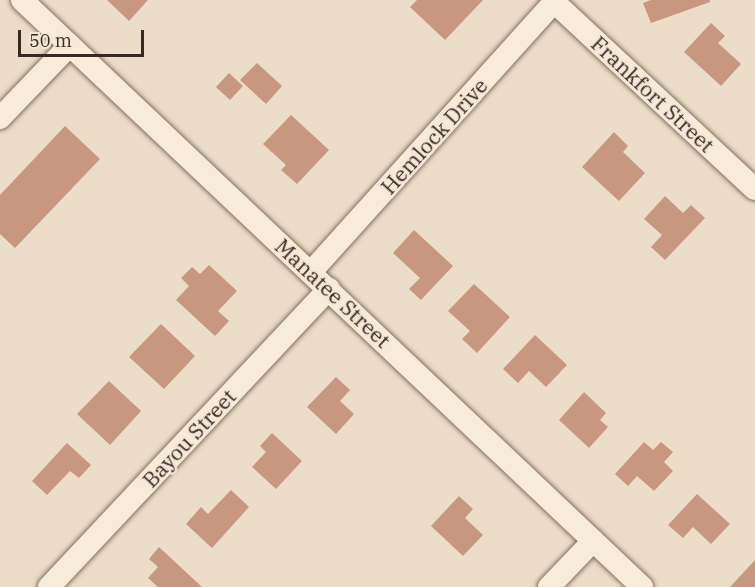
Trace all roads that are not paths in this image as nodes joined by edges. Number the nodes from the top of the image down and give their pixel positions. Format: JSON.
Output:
{"nodes":[{"id":1,"x":22,"y":0,"type":"edge"},
{"id":2,"x":554,"y":1,"type":"edge"},
{"id":3,"x":69,"y":45,"type":"junction"},
{"id":4,"x":0,"y":118,"type":"edge"},
{"id":5,"x":755,"y":189,"type":"edge"},
{"id":6,"x":311,"y":272,"type":"junction"},
{"id":7,"x":329,"y":289,"type":"junction"},
{"id":8,"x":593,"y":541,"type":"junction"},
{"id":9,"x":49,"y":587,"type":"edge"},
{"id":10,"x":549,"y":587,"type":"edge"},
{"id":11,"x":642,"y":587,"type":"edge"}],
"edges":[{"from":1,"to":3,"type":"street","name":"Manatee Street"},
{"from":2,"to":5,"type":"street","name":"Frankfort Street"},
{"from":2,"to":6,"type":"street","name":"Hemlock Drive"},
{"from":3,"to":4,"type":"street"},
{"from":3,"to":6,"type":"street","name":"Manatee Street"},
{"from":6,"to":7,"type":"street","name":"Manatee Street"},
{"from":7,"to":8,"type":"street","name":"Manatee Street"},
{"from":7,"to":9,"type":"street","name":"Bayou Street"},
{"from":8,"to":10,"type":"street"},
{"from":8,"to":11,"type":"street","name":"Manatee Street"}]}
